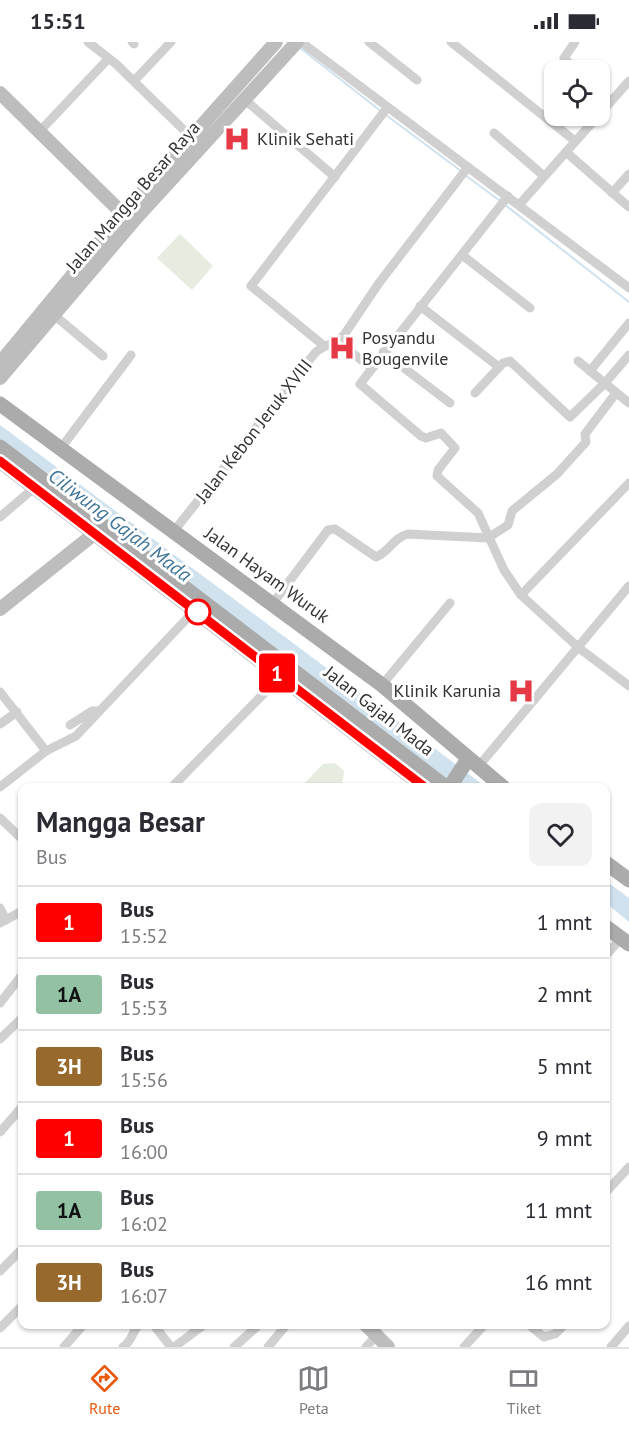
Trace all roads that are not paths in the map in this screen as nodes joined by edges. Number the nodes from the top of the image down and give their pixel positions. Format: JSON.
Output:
{"nodes":[{"id":1,"x":88,"y":42,"type":"edge"},
{"id":2,"x":171,"y":42,"type":"edge"},
{"id":3,"x":276,"y":42,"type":"edge"},
{"id":4,"x":369,"y":42,"type":"edge"},
{"id":5,"x":451,"y":42,"type":"edge"},
{"id":6,"x":575,"y":42,"type":"edge"},
{"id":7,"x":297,"y":44,"type":"edge"},
{"id":8,"x":108,"y":59,"type":"junction"},
{"id":9,"x":566,"y":60,"type":"edge"},
{"id":10,"x":417,"y":80,"type":"dead end"},
{"id":11,"x":134,"y":81,"type":"junction"},
{"id":12,"x":629,"y":81,"type":"edge"},
{"id":13,"x":0,"y":93,"type":"edge"},
{"id":14,"x":232,"y":96,"type":"junction"},
{"id":15,"x":611,"y":101,"type":"edge"},
{"id":16,"x":386,"y":110,"type":"junction"},
{"id":17,"x":589,"y":126,"type":"edge"},
{"id":18,"x":39,"y":132,"type":"junction"},
{"id":19,"x":494,"y":134,"type":"dead end"},
{"id":20,"x":190,"y":136,"type":"junction"},
{"id":21,"x":575,"y":141,"type":"junction"},
{"id":22,"x":566,"y":152,"type":"junction"},
{"id":23,"x":468,"y":168,"type":"junction"},
{"id":24,"x":629,"y":174,"type":"edge"},
{"id":25,"x":544,"y":176,"type":"junction"},
{"id":26,"x":334,"y":177,"type":"junction"},
{"id":27,"x":612,"y":193,"type":"junction"},
{"id":28,"x":507,"y":198,"type":"junction"},
{"id":29,"x":519,"y":205,"type":"junction"},
{"id":30,"x":629,"y":207,"type":"edge"},
{"id":31,"x":123,"y":214,"type":"junction"},
{"id":32,"x":462,"y":255,"type":"junction"},
{"id":33,"x":76,"y":280,"type":"junction"},
{"id":34,"x":629,"y":288,"type":"edge"},
{"id":35,"x":420,"y":306,"type":"junction"},
{"id":36,"x":530,"y":308,"type":"dead end"},
{"id":37,"x":54,"y":315,"type":"junction"},
{"id":38,"x":629,"y":323,"type":"edge"},
{"id":39,"x":337,"y":342,"type":"junction"},
{"id":40,"x":323,"y":345,"type":"junction"},
{"id":41,"x":383,"y":352,"type":"junction"},
{"id":42,"x":131,"y":355,"type":"dead end"},
{"id":43,"x":629,"y":355,"type":"edge"},
{"id":44,"x":103,"y":356,"type":"dead end"},
{"id":45,"x":578,"y":361,"type":"dead end"},
{"id":46,"x":371,"y":367,"type":"junction"},
{"id":47,"x":499,"y":367,"type":"junction"},
{"id":48,"x":2,"y":369,"type":"edge"},
{"id":49,"x":590,"y":371,"type":"junction"},
{"id":50,"x":605,"y":383,"type":"junction"},
{"id":51,"x":475,"y":393,"type":"dead end"},
{"id":52,"x":624,"y":397,"type":"edge"},
{"id":53,"x":450,"y":403,"type":"dead end"},
{"id":54,"x":0,"y":404,"type":"edge"},
{"id":55,"x":0,"y":447,"type":"edge"},
{"id":56,"x":61,"y":448,"type":"junction"},
{"id":57,"x":0,"y":461,"type":"edge"},
{"id":58,"x":629,"y":483,"type":"edge"},
{"id":59,"x":34,"y":488,"type":"junction"},
{"id":60,"x":0,"y":517,"type":"edge"},
{"id":61,"x":174,"y":531,"type":"junction"},
{"id":62,"x":94,"y":534,"type":"junction"},
{"id":63,"x":488,"y":538,"type":"junction"},
{"id":64,"x":629,"y":586,"type":"edge"},
{"id":65,"x":521,"y":595,"type":"junction"},
{"id":66,"x":273,"y":603,"type":"junction"},
{"id":67,"x":450,"y":603,"type":"dead end"},
{"id":68,"x":0,"y":609,"type":"edge"},
{"id":69,"x":195,"y":610,"type":"junction"},
{"id":70,"x":241,"y":638,"type":"junction"},
{"id":71,"x":579,"y":648,"type":"junction"},
{"id":72,"x":281,"y":676,"type":"junction"},
{"id":73,"x":382,"y":686,"type":"junction"},
{"id":74,"x":629,"y":686,"type":"edge"},
{"id":75,"x":0,"y":692,"type":"edge"},
{"id":76,"x":99,"y":711,"type":"junction"},
{"id":77,"x":17,"y":712,"type":"junction"},
{"id":78,"x":0,"y":724,"type":"edge"},
{"id":79,"x":70,"y":725,"type":"dead end"},
{"id":80,"x":46,"y":751,"type":"junction"},
{"id":81,"x":470,"y":764,"type":"junction"},
{"id":82,"x":176,"y":783,"type":"edge"},
{"id":83,"x":420,"y":783,"type":"edge"},
{"id":84,"x":445,"y":783,"type":"edge"},
{"id":85,"x":452,"y":783,"type":"edge"},
{"id":86,"x":497,"y":783,"type":"edge"},
{"id":87,"x":0,"y":787,"type":"edge"},
{"id":88,"x":0,"y":818,"type":"edge"},
{"id":89,"x":18,"y":835,"type":"edge"},
{"id":90,"x":610,"y":869,"type":"edge"},
{"id":91,"x":623,"y":880,"type":"edge"},
{"id":92,"x":0,"y":908,"type":"edge"},
{"id":93,"x":18,"y":913,"type":"edge"},
{"id":94,"x":3,"y":921,"type":"edge"},
{"id":95,"x":610,"y":932,"type":"edge"},
{"id":96,"x":620,"y":944,"type":"edge"},
{"id":97,"x":18,"y":980,"type":"edge"},
{"id":98,"x":0,"y":1003,"type":"edge"},
{"id":99,"x":18,"y":1021,"type":"edge"},
{"id":100,"x":0,"y":1039,"type":"edge"},
{"id":101,"x":18,"y":1112,"type":"edge"},
{"id":102,"x":0,"y":1132,"type":"edge"},
{"id":103,"x":629,"y":1167,"type":"edge"},
{"id":104,"x":610,"y":1188,"type":"edge"},
{"id":105,"x":18,"y":1253,"type":"edge"},
{"id":106,"x":0,"y":1271,"type":"edge"},
{"id":107,"x":18,"y":1310,"type":"edge"},
{"id":108,"x":629,"y":1326,"type":"edge"},
{"id":109,"x":0,"y":1328,"type":"edge"},
{"id":110,"x":80,"y":1329,"type":"edge"},
{"id":111,"x":135,"y":1329,"type":"edge"},
{"id":112,"x":157,"y":1329,"type":"edge"},
{"id":113,"x":198,"y":1329,"type":"edge"},
{"id":114,"x":254,"y":1329,"type":"edge"},
{"id":115,"x":283,"y":1329,"type":"edge"},
{"id":116,"x":370,"y":1329,"type":"edge"},
{"id":117,"x":480,"y":1329,"type":"edge"},
{"id":118,"x":534,"y":1329,"type":"edge"},
{"id":119,"x":560,"y":1329,"type":"edge"},
{"id":120,"x":376,"y":1336,"type":"junction"},
{"id":121,"x":66,"y":1346,"type":"edge"},
{"id":122,"x":123,"y":1347,"type":"edge"},
{"id":123,"x":173,"y":1347,"type":"edge"},
{"id":124,"x":234,"y":1347,"type":"edge"},
{"id":125,"x":268,"y":1347,"type":"edge"},
{"id":126,"x":366,"y":1347,"type":"edge"},
{"id":127,"x":388,"y":1347,"type":"edge"},
{"id":128,"x":464,"y":1347,"type":"edge"},
{"id":129,"x":610,"y":1347,"type":"edge"}],
"edges":[{"from":1,"to":8,"type":"street"},
{"from":2,"to":11,"type":"street"},
{"from":3,"to":14,"type":"main road","name":"Jalan Mangga Besar Raya"},
{"from":4,"to":10,"type":"street"},
{"from":5,"to":21,"type":"street"},
{"from":6,"to":9,"type":"street"},
{"from":7,"to":14,"type":"main road","name":"Jalan Mangga Besar Raya"},
{"from":7,"to":16,"type":"street"},
{"from":8,"to":11,"type":"street"},
{"from":8,"to":18,"type":"street"},
{"from":11,"to":20,"type":"street"},
{"from":12,"to":15,"type":"street"},
{"from":13,"to":18,"type":"main road"},
{"from":14,"to":20,"type":"main road","name":"Jalan Mangga Besar Raya"},
{"from":14,"to":26,"type":"street"},
{"from":14,"to":33,"type":"main road","name":"Jalan Mangga Besar Raya"},
{"from":16,"to":23,"type":"street"},
{"from":16,"to":26,"type":"street"},
{"from":17,"to":21,"type":"street"},
{"from":18,"to":31,"type":"main road"},
{"from":19,"to":25,"type":"street"},
{"from":20,"to":31,"type":"main road","name":"Jalan Mangga Besar Raya"},
{"from":21,"to":22,"type":"street"},
{"from":22,"to":25,"type":"street"},
{"from":22,"to":27,"type":"street"},
{"from":23,"to":28,"type":"street"},
{"from":23,"to":39,"type":"street"},
{"from":24,"to":27,"type":"street"},
{"from":25,"to":29,"type":"street"},
{"from":26,"to":40,"type":"street"},
{"from":27,"to":30,"type":"street"},
{"from":28,"to":29,"type":"street"},
{"from":28,"to":32,"type":"street"},
{"from":29,"to":34,"type":"street"},
{"from":31,"to":33,"type":"main road","name":"Jalan Mangga Besar Raya"},
{"from":32,"to":35,"type":"street"},
{"from":32,"to":36,"type":"street"},
{"from":33,"to":37,"type":"main road","name":"Jalan Mangga Besar Raya"},
{"from":33,"to":48,"type":"main road","name":"Jalan Mangga Besar Raya"},
{"from":35,"to":41,"type":"street"},
{"from":35,"to":47,"type":"street"},
{"from":37,"to":44,"type":"street"},
{"from":37,"to":48,"type":"main road","name":"Jalan Mangga Besar Raya"},
{"from":38,"to":49,"type":"street"},
{"from":39,"to":40,"type":"street","name":"Jalan Kebon Jeruk XVIII"},
{"from":39,"to":46,"type":"street"},
{"from":40,"to":61,"type":"street","name":"Jalan Kebon Jeruk XVIII"},
{"from":41,"to":46,"type":"street"},
{"from":41,"to":53,"type":"street"},
{"from":42,"to":56,"type":"street"},
{"from":43,"to":50,"type":"street"},
{"from":45,"to":49,"type":"street"},
{"from":46,"to":63,"type":"street"},
{"from":47,"to":50,"type":"street"},
{"from":47,"to":51,"type":"street"},
{"from":49,"to":50,"type":"street"},
{"from":50,"to":52,"type":"street"},
{"from":52,"to":63,"type":"street"},
{"from":54,"to":56,"type":"main road","name":"Jalan Hayam Wuruk"},
{"from":55,"to":70,"type":"main road","name":"Jalan Gajah Mada"},
{"from":56,"to":61,"type":"main road","name":"Jalan Hayam Wuruk"},
{"from":57,"to":59,"type":"main road","name":"Jalan Gajah Mada"},
{"from":58,"to":65,"type":"street"},
{"from":59,"to":60,"type":"street"},
{"from":59,"to":62,"type":"main road","name":"Jalan Gajah Mada"},
{"from":61,"to":66,"type":"main road","name":"Jalan Hayam Wuruk"},
{"from":62,"to":68,"type":"main road"},
{"from":62,"to":69,"type":"main road","name":"Jalan Gajah Mada"},
{"from":63,"to":65,"type":"street"},
{"from":63,"to":66,"type":"street"},
{"from":64,"to":71,"type":"street"},
{"from":65,"to":71,"type":"street"},
{"from":66,"to":73,"type":"main road","name":"Jalan Hayam Wuruk"},
{"from":67,"to":73,"type":"street"},
{"from":69,"to":70,"type":"main road","name":"Jalan Gajah Mada"},
{"from":69,"to":76,"type":"street"},
{"from":70,"to":72,"type":"main road","name":"Jalan Gajah Mada"},
{"from":70,"to":84,"type":"main road","name":"Jalan Gajah Mada"},
{"from":71,"to":74,"type":"street"},
{"from":71,"to":81,"type":"street"},
{"from":72,"to":82,"type":"street"},
{"from":72,"to":83,"type":"main road","name":"Jalan Gajah Mada"},
{"from":73,"to":81,"type":"main road","name":"Jalan Hayam Wuruk"},
{"from":75,"to":77,"type":"street"},
{"from":76,"to":79,"type":"street"},
{"from":76,"to":80,"type":"street"},
{"from":77,"to":78,"type":"street"},
{"from":77,"to":80,"type":"street"},
{"from":80,"to":87,"type":"street"},
{"from":81,"to":85,"type":"main road"},
{"from":81,"to":86,"type":"main road","name":"Jalan Hayam Wuruk"},
{"from":88,"to":89,"type":"street"},
{"from":90,"to":91,"type":"main road"},
{"from":92,"to":94,"type":"street"},
{"from":93,"to":94,"type":"street"},
{"from":95,"to":96,"type":"main road"},
{"from":97,"to":98,"type":"street"},
{"from":99,"to":100,"type":"street"},
{"from":101,"to":102,"type":"street"},
{"from":103,"to":104,"type":"street"},
{"from":105,"to":106,"type":"street"},
{"from":107,"to":109,"type":"street"},
{"from":108,"to":129,"type":"street"},
{"from":110,"to":121,"type":"street"},
{"from":111,"to":122,"type":"street"},
{"from":112,"to":123,"type":"street"},
{"from":113,"to":123,"type":"street"},
{"from":114,"to":124,"type":"street"},
{"from":115,"to":125,"type":"street"},
{"from":116,"to":120,"type":"main road"},
{"from":117,"to":128,"type":"street"},
{"from":118,"to":119,"type":"street"},
{"from":120,"to":126,"type":"street"},
{"from":120,"to":127,"type":"main road"}]}
